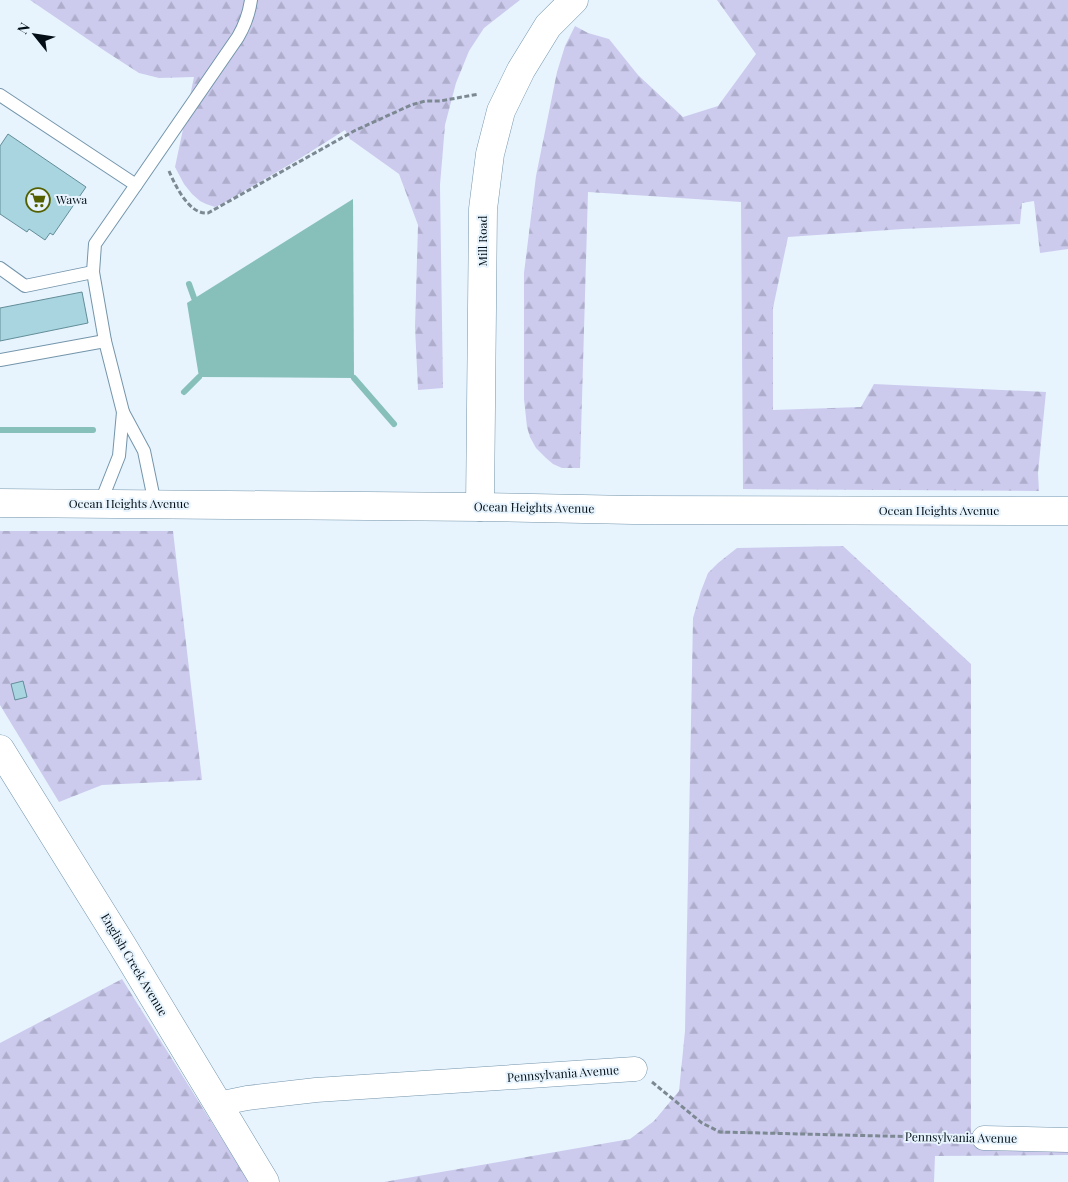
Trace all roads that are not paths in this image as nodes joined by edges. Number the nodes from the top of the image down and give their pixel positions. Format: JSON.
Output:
{"nodes":[{"id":1,"x":251,"y":0,"type":"edge"},
{"id":2,"x":574,"y":0,"type":"edge"},
{"id":3,"x":0,"y":95,"type":"edge"},
{"id":4,"x":136,"y":185,"type":"junction"},
{"id":5,"x":0,"y":268,"type":"edge"},
{"id":6,"x":93,"y":272,"type":"junction"},
{"id":7,"x":105,"y":341,"type":"junction"},
{"id":8,"x":0,"y":360,"type":"edge"},
{"id":9,"x":123,"y":412,"type":"junction"},
{"id":10,"x":0,"y":503,"type":"edge"},
{"id":11,"x":100,"y":504,"type":"junction"},
{"id":12,"x":155,"y":504,"type":"junction"},
{"id":13,"x":480,"y":506,"type":"junction"},
{"id":14,"x":1068,"y":511,"type":"edge"},
{"id":15,"x":0,"y":749,"type":"edge"},
{"id":16,"x":635,"y":1069,"type":"road end"},
{"id":17,"x":218,"y":1104,"type":"junction"},
{"id":18,"x":984,"y":1138,"type":"road end"},
{"id":19,"x":1068,"y":1140,"type":"edge"},
{"id":20,"x":265,"y":1182,"type":"edge"}],
"edges":[{"from":1,"to":4,"type":"lane"},
{"from":2,"to":13,"type":"main road","name":"Mill Road"},
{"from":3,"to":4,"type":"lane"},
{"from":4,"to":6,"type":"lane"},
{"from":5,"to":6,"type":"lane"},
{"from":6,"to":7,"type":"lane"},
{"from":7,"to":8,"type":"lane"},
{"from":7,"to":9,"type":"lane"},
{"from":9,"to":11,"type":"lane"},
{"from":9,"to":12,"type":"lane"},
{"from":10,"to":11,"type":"main road","name":"Ocean Heights Avenue"},
{"from":11,"to":12,"type":"main road","name":"Ocean Heights Avenue"},
{"from":12,"to":13,"type":"main road","name":"Ocean Heights Avenue"},
{"from":13,"to":14,"type":"main road","name":"Ocean Heights Avenue"},
{"from":15,"to":17,"type":"main road","name":"English Creek Avenue"},
{"from":16,"to":17,"type":"street","name":"Pennsylvania Avenue"},
{"from":17,"to":20,"type":"main road","name":"English Creek Avenue"},
{"from":18,"to":19,"type":"street","name":"Pennsylvania Avenue"}]}
